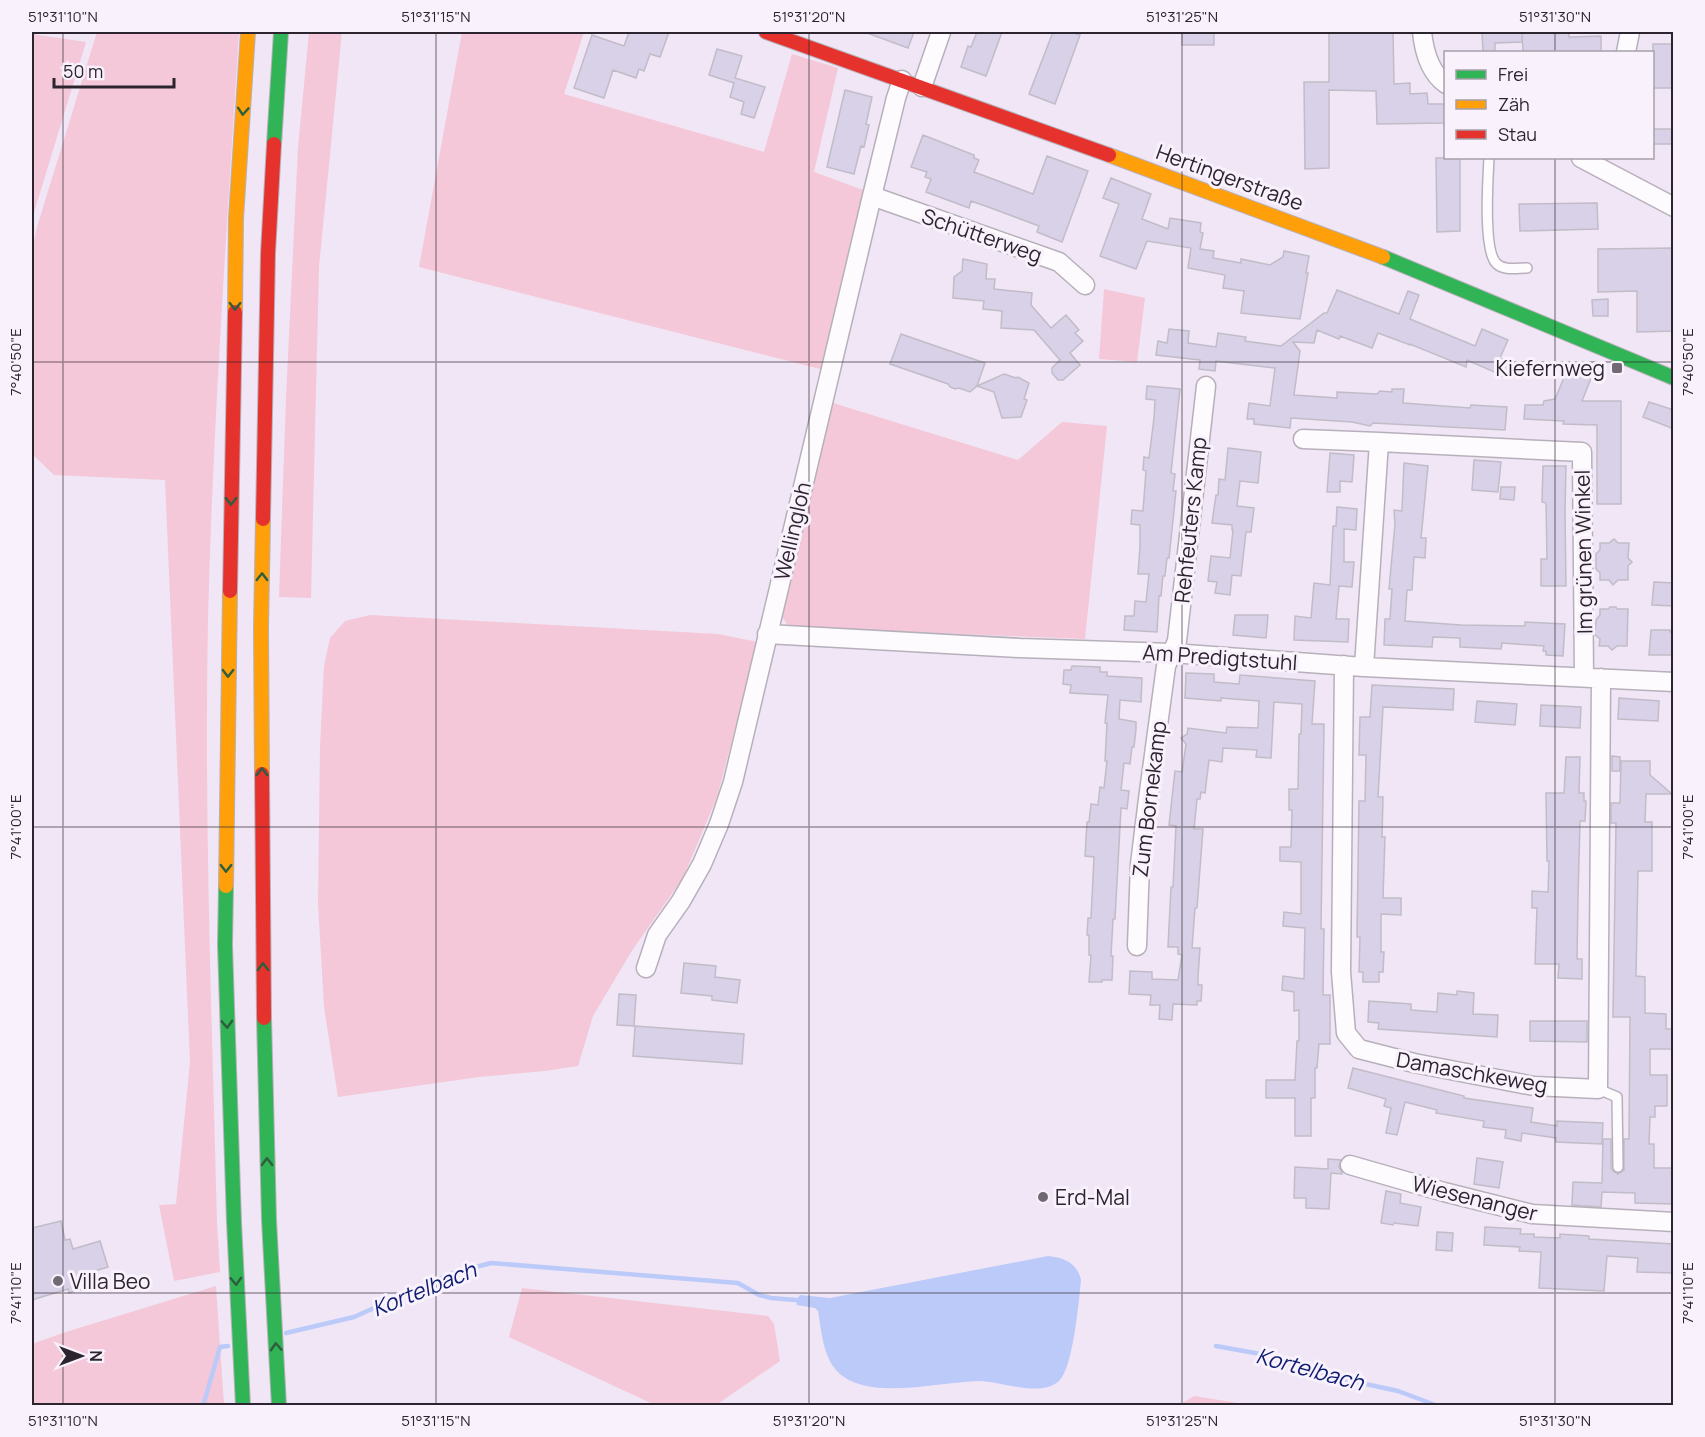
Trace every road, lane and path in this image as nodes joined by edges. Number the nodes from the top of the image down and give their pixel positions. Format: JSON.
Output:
{"nodes":[{"id":1,"x":248,"y":32,"type":"edge"},
{"id":2,"x":281,"y":32,"type":"edge"},
{"id":3,"x":766,"y":32,"type":"edge"},
{"id":4,"x":941,"y":32,"type":"edge"},
{"id":5,"x":1422,"y":32,"type":"edge"},
{"id":6,"x":1630,"y":32,"type":"edge"},
{"id":7,"x":1626,"y":51,"type":"edge"},
{"id":8,"x":902,"y":80,"type":"junction"},
{"id":9,"x":1444,"y":82,"type":"edge"},
{"id":10,"x":922,"y":87,"type":"junction"},
{"id":11,"x":1489,"y":159,"type":"edge"},
{"id":12,"x":1600,"y":162,"type":"edge"},
{"id":13,"x":872,"y":196,"type":"junction"},
{"id":14,"x":1674,"y":207,"type":"edge"},
{"id":15,"x":1527,"y":268,"type":"dead end"},
{"id":16,"x":1085,"y":285,"type":"dead end"},
{"id":17,"x":1674,"y":378,"type":"edge"},
{"id":18,"x":1206,"y":386,"type":"dead end"},
{"id":19,"x":1303,"y":438,"type":"dead end"},
{"id":20,"x":1379,"y":442,"type":"junction"},
{"id":21,"x":767,"y":634,"type":"junction"},
{"id":22,"x":1172,"y":653,"type":"junction"},
{"id":23,"x":1344,"y":665,"type":"junction"},
{"id":24,"x":1364,"y":667,"type":"junction"},
{"id":25,"x":1593,"y":677,"type":"junction"},
{"id":26,"x":1674,"y":682,"type":"edge"},
{"id":27,"x":1137,"y":946,"type":"dead end"},
{"id":28,"x":645,"y":968,"type":"dead end"},
{"id":29,"x":1598,"y":1089,"type":"junction"},
{"id":30,"x":1350,"y":1165,"type":"dead end"},
{"id":31,"x":1618,"y":1167,"type":"dead end"},
{"id":32,"x":1674,"y":1222,"type":"edge"},
{"id":33,"x":243,"y":1406,"type":"edge"},
{"id":34,"x":279,"y":1406,"type":"edge"}],
"edges":[{"from":1,"to":33,"type":"main road","one_way":true},
{"from":34,"to":2,"type":"main road","one_way":true},
{"from":3,"to":8,"type":"main road","name":"Hertingerstraße"},
{"from":4,"to":10,"type":"street"},
{"from":5,"to":9,"type":"street"},
{"from":6,"to":7,"type":"street"},
{"from":8,"to":10,"type":"main road","name":"Hertingerstraße"},
{"from":8,"to":13,"type":"street","name":"Wellingloh"},
{"from":10,"to":17,"type":"main road","name":"Hertingerstraße"},
{"from":11,"to":15,"type":"lane"},
{"from":12,"to":14,"type":"street"},
{"from":13,"to":16,"type":"street","name":"Schütterweg"},
{"from":13,"to":21,"type":"street","name":"Wellingloh"},
{"from":18,"to":22,"type":"street","name":"Rehfeuters Kamp"},
{"from":19,"to":20,"type":"street","name":"Im grünen Winkel"},
{"from":20,"to":24,"type":"street"},
{"from":20,"to":25,"type":"street","name":"Im grünen Winkel"},
{"from":21,"to":22,"type":"street","name":"Am Predigtstuhl"},
{"from":21,"to":28,"type":"street","name":"Wellingloh"},
{"from":22,"to":23,"type":"street","name":"Am Predigtstuhl"},
{"from":22,"to":27,"type":"street","name":"Zum Bornekamp"},
{"from":23,"to":24,"type":"street","name":"Am Predigtstuhl"},
{"from":23,"to":29,"type":"street","name":"Damaschkeweg"},
{"from":24,"to":25,"type":"street","name":"Am Predigtstuhl"},
{"from":25,"to":26,"type":"street","name":"Am Predigtstuhl"},
{"from":25,"to":29,"type":"street"},
{"from":29,"to":31,"type":"lane"},
{"from":30,"to":32,"type":"street","name":"Wiesenanger"}]}
